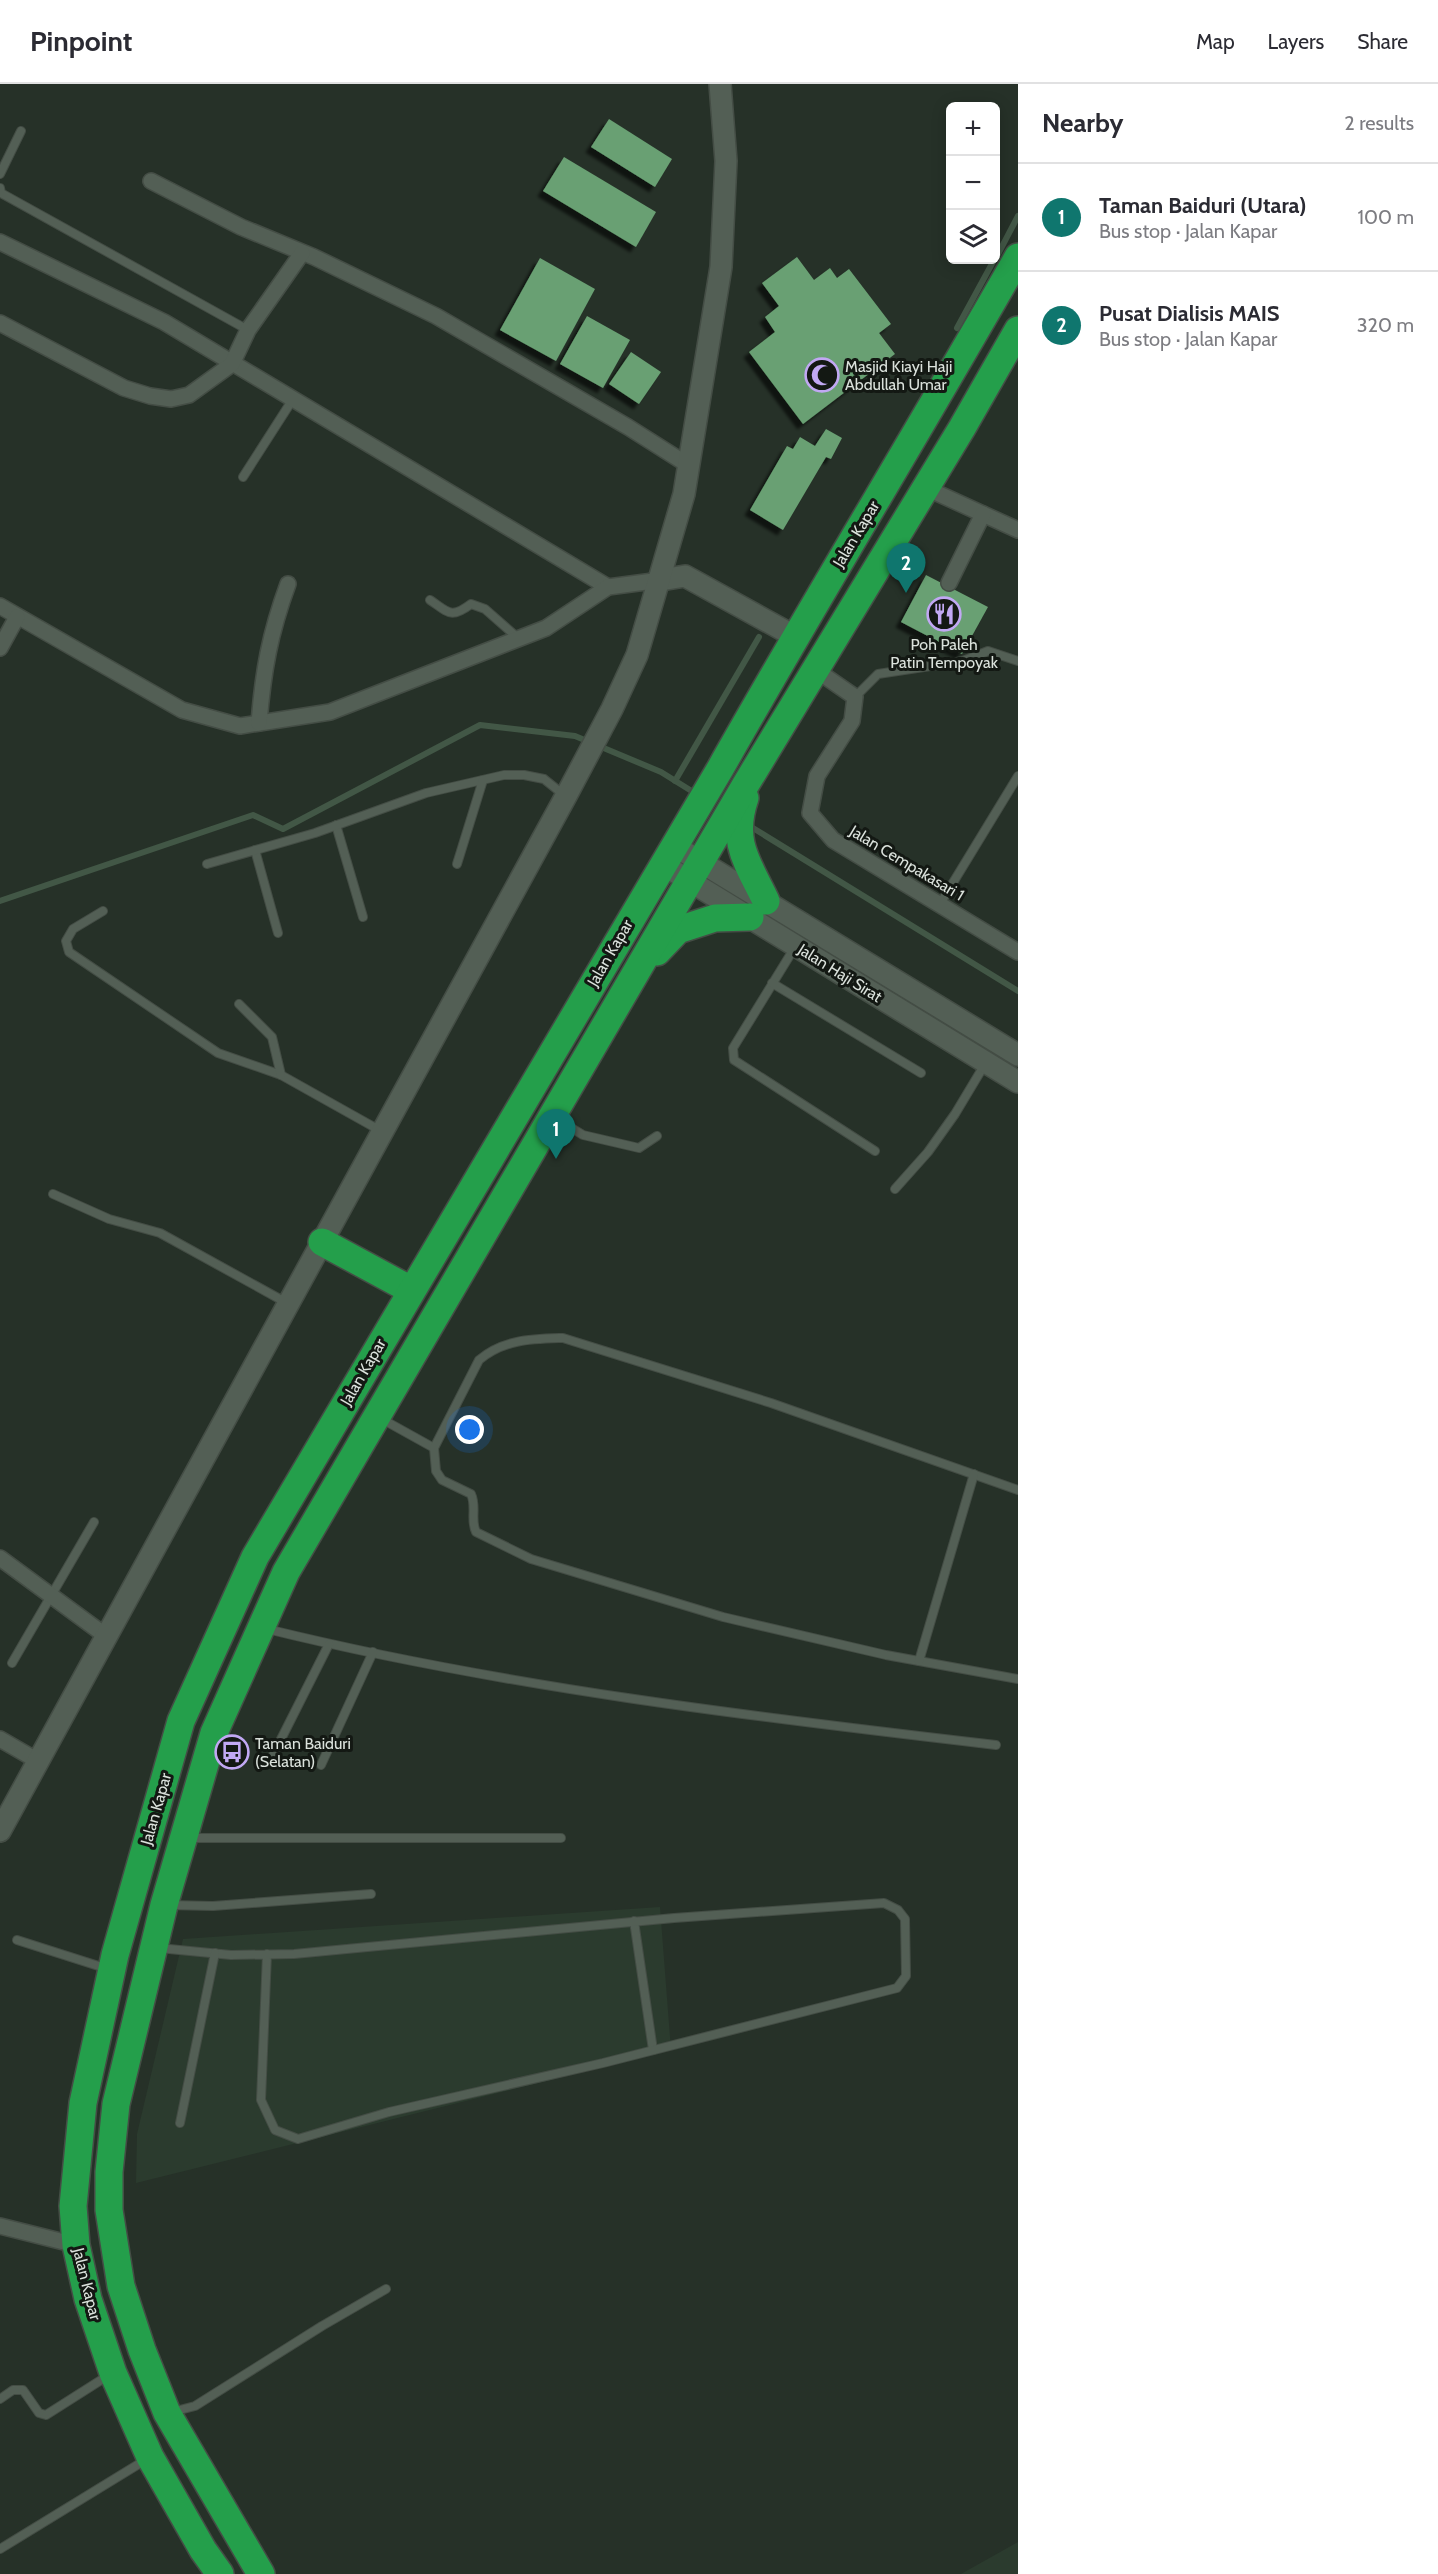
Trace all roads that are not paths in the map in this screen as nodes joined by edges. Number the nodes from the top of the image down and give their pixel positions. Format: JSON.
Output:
{"nodes":[{"id":1,"x":720,"y":84,"type":"edge"},
{"id":2,"x":21,"y":131,"type":"dead end"},
{"id":3,"x":0,"y":174,"type":"edge"},
{"id":4,"x":151,"y":181,"type":"dead end"},
{"id":5,"x":0,"y":188,"type":"edge"},
{"id":6,"x":0,"y":242,"type":"edge"},
{"id":7,"x":302,"y":253,"type":"junction"},
{"id":8,"x":1018,"y":257,"type":"edge"},
{"id":9,"x":0,"y":323,"type":"edge"},
{"id":10,"x":248,"y":330,"type":"junction"},
{"id":11,"x":1018,"y":330,"type":"edge"},
{"id":12,"x":232,"y":364,"type":"junction"},
{"id":13,"x":293,"y":399,"type":"junction"},
{"id":14,"x":688,"y":465,"type":"junction"},
{"id":15,"x":243,"y":477,"type":"dead end"},
{"id":16,"x":926,"y":488,"type":"junction"},
{"id":17,"x":983,"y":514,"type":"junction"},
{"id":18,"x":1018,"y":530,"type":"edge"},
{"id":19,"x":661,"y":580,"type":"junction"},
{"id":20,"x":949,"y":583,"type":"dead end"},
{"id":21,"x":288,"y":584,"type":"dead end"},
{"id":22,"x":608,"y":587,"type":"junction"},
{"id":23,"x":430,"y":600,"type":"dead end"},
{"id":24,"x":0,"y":606,"type":"edge"},
{"id":25,"x":17,"y":617,"type":"junction"},
{"id":26,"x":794,"y":636,"type":"junction"},
{"id":27,"x":518,"y":639,"type":"junction"},
{"id":28,"x":0,"y":648,"type":"edge"},
{"id":29,"x":1018,"y":661,"type":"edge"},
{"id":30,"x":816,"y":670,"type":"junction"},
{"id":31,"x":855,"y":697,"type":"junction"},
{"id":32,"x":259,"y":723,"type":"junction"},
{"id":33,"x":1018,"y":776,"type":"edge"},
{"id":34,"x":750,"y":778,"type":"junction"},
{"id":35,"x":483,"y":780,"type":"junction"},
{"id":36,"x":566,"y":796,"type":"junction"},
{"id":37,"x":336,"y":825,"type":"junction"},
{"id":38,"x":728,"y":840,"type":"junction"},
{"id":39,"x":255,"y":850,"type":"junction"},
{"id":40,"x":668,"y":854,"type":"junction"},
{"id":41,"x":207,"y":864,"type":"dead end"},
{"id":42,"x":457,"y":864,"type":"dead end"},
{"id":43,"x":695,"y":871,"type":"junction"},
{"id":44,"x":940,"y":904,"type":"junction"},
{"id":45,"x":758,"y":909,"type":"junction"},
{"id":46,"x":103,"y":911,"type":"dead end"},
{"id":47,"x":363,"y":917,"type":"dead end"},
{"id":48,"x":278,"y":933,"type":"dead end"},
{"id":49,"x":795,"y":945,"type":"junction"},
{"id":50,"x":1018,"y":951,"type":"edge"},
{"id":51,"x":636,"y":973,"type":"junction"},
{"id":52,"x":772,"y":982,"type":"junction"},
{"id":53,"x":239,"y":1004,"type":"dead end"},
{"id":54,"x":1018,"y":1055,"type":"edge"},
{"id":55,"x":986,"y":1062,"type":"junction"},
{"id":56,"x":921,"y":1073,"type":"dead end"},
{"id":57,"x":281,"y":1074,"type":"junction"},
{"id":58,"x":1018,"y":1082,"type":"edge"},
{"id":59,"x":524,"y":1100,"type":"junction"},
{"id":60,"x":554,"y":1117,"type":"junction"},
{"id":61,"x":383,"y":1132,"type":"junction"},
{"id":62,"x":657,"y":1136,"type":"dead end"},
{"id":63,"x":875,"y":1151,"type":"dead end"},
{"id":64,"x":895,"y":1189,"type":"dead end"},
{"id":65,"x":53,"y":1194,"type":"dead end"},
{"id":66,"x":322,"y":1242,"type":"junction"},
{"id":67,"x":411,"y":1290,"type":"junction"},
{"id":68,"x":289,"y":1304,"type":"junction"},
{"id":69,"x":377,"y":1416,"type":"junction"},
{"id":70,"x":434,"y":1448,"type":"junction"},
{"id":71,"x":974,"y":1474,"type":"junction"},
{"id":72,"x":1018,"y":1490,"type":"edge"},
{"id":73,"x":94,"y":1522,"type":"dead end"},
{"id":74,"x":0,"y":1558,"type":"edge"},
{"id":75,"x":51,"y":1595,"type":"junction"},
{"id":76,"x":262,"y":1628,"type":"junction"},
{"id":77,"x":106,"y":1636,"type":"junction"},
{"id":78,"x":329,"y":1644,"type":"junction"},
{"id":79,"x":373,"y":1652,"type":"junction"},
{"id":80,"x":919,"y":1661,"type":"junction"},
{"id":81,"x":12,"y":1663,"type":"dead end"},
{"id":82,"x":1018,"y":1679,"type":"edge"},
{"id":83,"x":0,"y":1739,"type":"edge"},
{"id":84,"x":996,"y":1745,"type":"dead end"},
{"id":85,"x":272,"y":1757,"type":"dead end"},
{"id":86,"x":38,"y":1761,"type":"junction"},
{"id":87,"x":321,"y":1766,"type":"dead end"},
{"id":88,"x":0,"y":1831,"type":"edge"},
{"id":89,"x":184,"y":1838,"type":"junction"},
{"id":90,"x":561,"y":1838,"type":"dead end"},
{"id":91,"x":371,"y":1894,"type":"dead end"},
{"id":92,"x":164,"y":1905,"type":"junction"},
{"id":93,"x":634,"y":1921,"type":"junction"},
{"id":94,"x":17,"y":1940,"type":"dead end"},
{"id":95,"x":153,"y":1947,"type":"junction"},
{"id":96,"x":215,"y":1953,"type":"junction"},
{"id":97,"x":267,"y":1954,"type":"junction"},
{"id":98,"x":112,"y":1971,"type":"junction"},
{"id":99,"x":653,"y":2050,"type":"junction"},
{"id":100,"x":180,"y":2122,"type":"dead end"},
{"id":101,"x":0,"y":2226,"type":"edge"},
{"id":102,"x":76,"y":2245,"type":"junction"},
{"id":103,"x":386,"y":2289,"type":"dead end"},
{"id":104,"x":113,"y":2373,"type":"junction"},
{"id":105,"x":0,"y":2399,"type":"edge"},
{"id":106,"x":167,"y":2413,"type":"junction"},
{"id":107,"x":150,"y":2457,"type":"junction"},
{"id":108,"x":0,"y":2549,"type":"edge"},
{"id":109,"x":220,"y":2574,"type":"edge"},
{"id":110,"x":261,"y":2574,"type":"edge"}],
"edges":[{"from":1,"to":14,"type":"street"},
{"from":2,"to":3,"type":"lane"},
{"from":4,"to":7,"type":"street"},
{"from":5,"to":10,"type":"lane"},
{"from":6,"to":12,"type":"street"},
{"from":7,"to":10,"type":"street"},
{"from":7,"to":14,"type":"street"},
{"from":8,"to":26,"type":"highway","name":"Jalan Kapar"},
{"from":9,"to":12,"type":"street"},
{"from":10,"to":12,"type":"street"},
{"from":11,"to":16,"type":"highway","name":"Jalan Kapar"},
{"from":12,"to":13,"type":"street"},
{"from":13,"to":15,"type":"lane"},
{"from":13,"to":22,"type":"street"},
{"from":14,"to":19,"type":"street"},
{"from":16,"to":17,"type":"street"},
{"from":16,"to":30,"type":"highway","name":"Jalan Kapar"},
{"from":17,"to":18,"type":"street"},
{"from":17,"to":20,"type":"street"},
{"from":19,"to":22,"type":"street"},
{"from":19,"to":26,"type":"street"},
{"from":19,"to":36,"type":"street"},
{"from":21,"to":32,"type":"street"},
{"from":22,"to":27,"type":"street"},
{"from":23,"to":27,"type":"lane"},
{"from":24,"to":25,"type":"street"},
{"from":25,"to":28,"type":"street"},
{"from":25,"to":32,"type":"street"},
{"from":26,"to":40,"type":"highway","name":"Jalan Kapar"},
{"from":27,"to":32,"type":"street"},
{"from":29,"to":31,"type":"lane"},
{"from":30,"to":31,"type":"street"},
{"from":30,"to":34,"type":"highway","name":"Jalan Kapar"},
{"from":31,"to":44,"type":"street","name":"Jalan Cempakasari 1"},
{"from":33,"to":44,"type":"lane"},
{"from":34,"to":38,"type":"highway","name":"Jalan Kapar"},
{"from":34,"to":38,"type":"highway"},
{"from":35,"to":36,"type":"lane"},
{"from":35,"to":37,"type":"lane"},
{"from":35,"to":42,"type":"lane"},
{"from":36,"to":61,"type":"street"},
{"from":37,"to":39,"type":"lane"},
{"from":37,"to":47,"type":"lane"},
{"from":38,"to":43,"type":"highway","name":"Jalan Kapar"},
{"from":38,"to":45,"type":"highway"},
{"from":39,"to":41,"type":"lane"},
{"from":39,"to":48,"type":"lane"},
{"from":40,"to":43,"type":"street","name":"Jalan Haji Sirat"},
{"from":40,"to":59,"type":"highway","name":"Jalan Kapar"},
{"from":43,"to":45,"type":"street","name":"Jalan Haji Sirat"},
{"from":43,"to":51,"type":"highway","name":"Jalan Kapar"},
{"from":44,"to":50,"type":"street","name":"Jalan Cempakasari 1"},
{"from":45,"to":49,"type":"street","name":"Jalan Haji Sirat"},
{"from":45,"to":51,"type":"highway"},
{"from":45,"to":54,"type":"street","name":"Jalan Haji Sirat"},
{"from":46,"to":57,"type":"lane"},
{"from":49,"to":52,"type":"lane"},
{"from":49,"to":55,"type":"street","name":"Jalan Haji Sirat"},
{"from":51,"to":60,"type":"highway","name":"Jalan Kapar"},
{"from":52,"to":56,"type":"lane"},
{"from":52,"to":63,"type":"lane"},
{"from":53,"to":57,"type":"lane"},
{"from":55,"to":58,"type":"street","name":"Jalan Haji Sirat"},
{"from":55,"to":64,"type":"lane"},
{"from":57,"to":61,"type":"lane"},
{"from":59,"to":60,"type":"highway"},
{"from":59,"to":67,"type":"highway","name":"Jalan Kapar"},
{"from":60,"to":62,"type":"lane"},
{"from":60,"to":69,"type":"highway","name":"Jalan Kapar"},
{"from":61,"to":66,"type":"street"},
{"from":65,"to":68,"type":"lane"},
{"from":66,"to":67,"type":"highway"},
{"from":66,"to":68,"type":"street"},
{"from":67,"to":98,"type":"highway","name":"Jalan Kapar"},
{"from":68,"to":77,"type":"street"},
{"from":69,"to":70,"type":"lane"},
{"from":69,"to":76,"type":"highway","name":"Jalan Kapar"},
{"from":70,"to":71,"type":"lane"},
{"from":70,"to":80,"type":"lane"},
{"from":71,"to":72,"type":"lane"},
{"from":71,"to":80,"type":"lane"},
{"from":73,"to":75,"type":"lane"},
{"from":74,"to":75,"type":"street"},
{"from":75,"to":77,"type":"street"},
{"from":75,"to":81,"type":"lane"},
{"from":76,"to":78,"type":"lane"},
{"from":76,"to":89,"type":"highway","name":"Jalan Kapar"},
{"from":77,"to":86,"type":"street"},
{"from":78,"to":79,"type":"lane"},
{"from":78,"to":85,"type":"lane"},
{"from":79,"to":84,"type":"lane"},
{"from":79,"to":87,"type":"lane"},
{"from":80,"to":82,"type":"lane"},
{"from":83,"to":86,"type":"street"},
{"from":86,"to":88,"type":"street"},
{"from":89,"to":90,"type":"lane"},
{"from":89,"to":92,"type":"highway","name":"Jalan Kapar"},
{"from":91,"to":92,"type":"lane"},
{"from":92,"to":95,"type":"highway","name":"Jalan Kapar"},
{"from":93,"to":97,"type":"lane"},
{"from":93,"to":99,"type":"lane"},
{"from":93,"to":99,"type":"lane"},
{"from":94,"to":98,"type":"lane"},
{"from":95,"to":96,"type":"lane"},
{"from":95,"to":106,"type":"highway","name":"Jalan Kapar"},
{"from":96,"to":97,"type":"lane"},
{"from":96,"to":100,"type":"lane"},
{"from":97,"to":99,"type":"lane"},
{"from":98,"to":102,"type":"highway","name":"Jalan Kapar"},
{"from":101,"to":102,"type":"street"},
{"from":102,"to":104,"type":"highway","name":"Jalan Kapar"},
{"from":103,"to":106,"type":"lane"},
{"from":104,"to":105,"type":"lane"},
{"from":104,"to":107,"type":"highway","name":"Jalan Kapar"},
{"from":106,"to":110,"type":"highway","name":"Jalan Kapar"},
{"from":107,"to":108,"type":"lane"},
{"from":107,"to":109,"type":"highway","name":"Jalan Kapar"}]}
